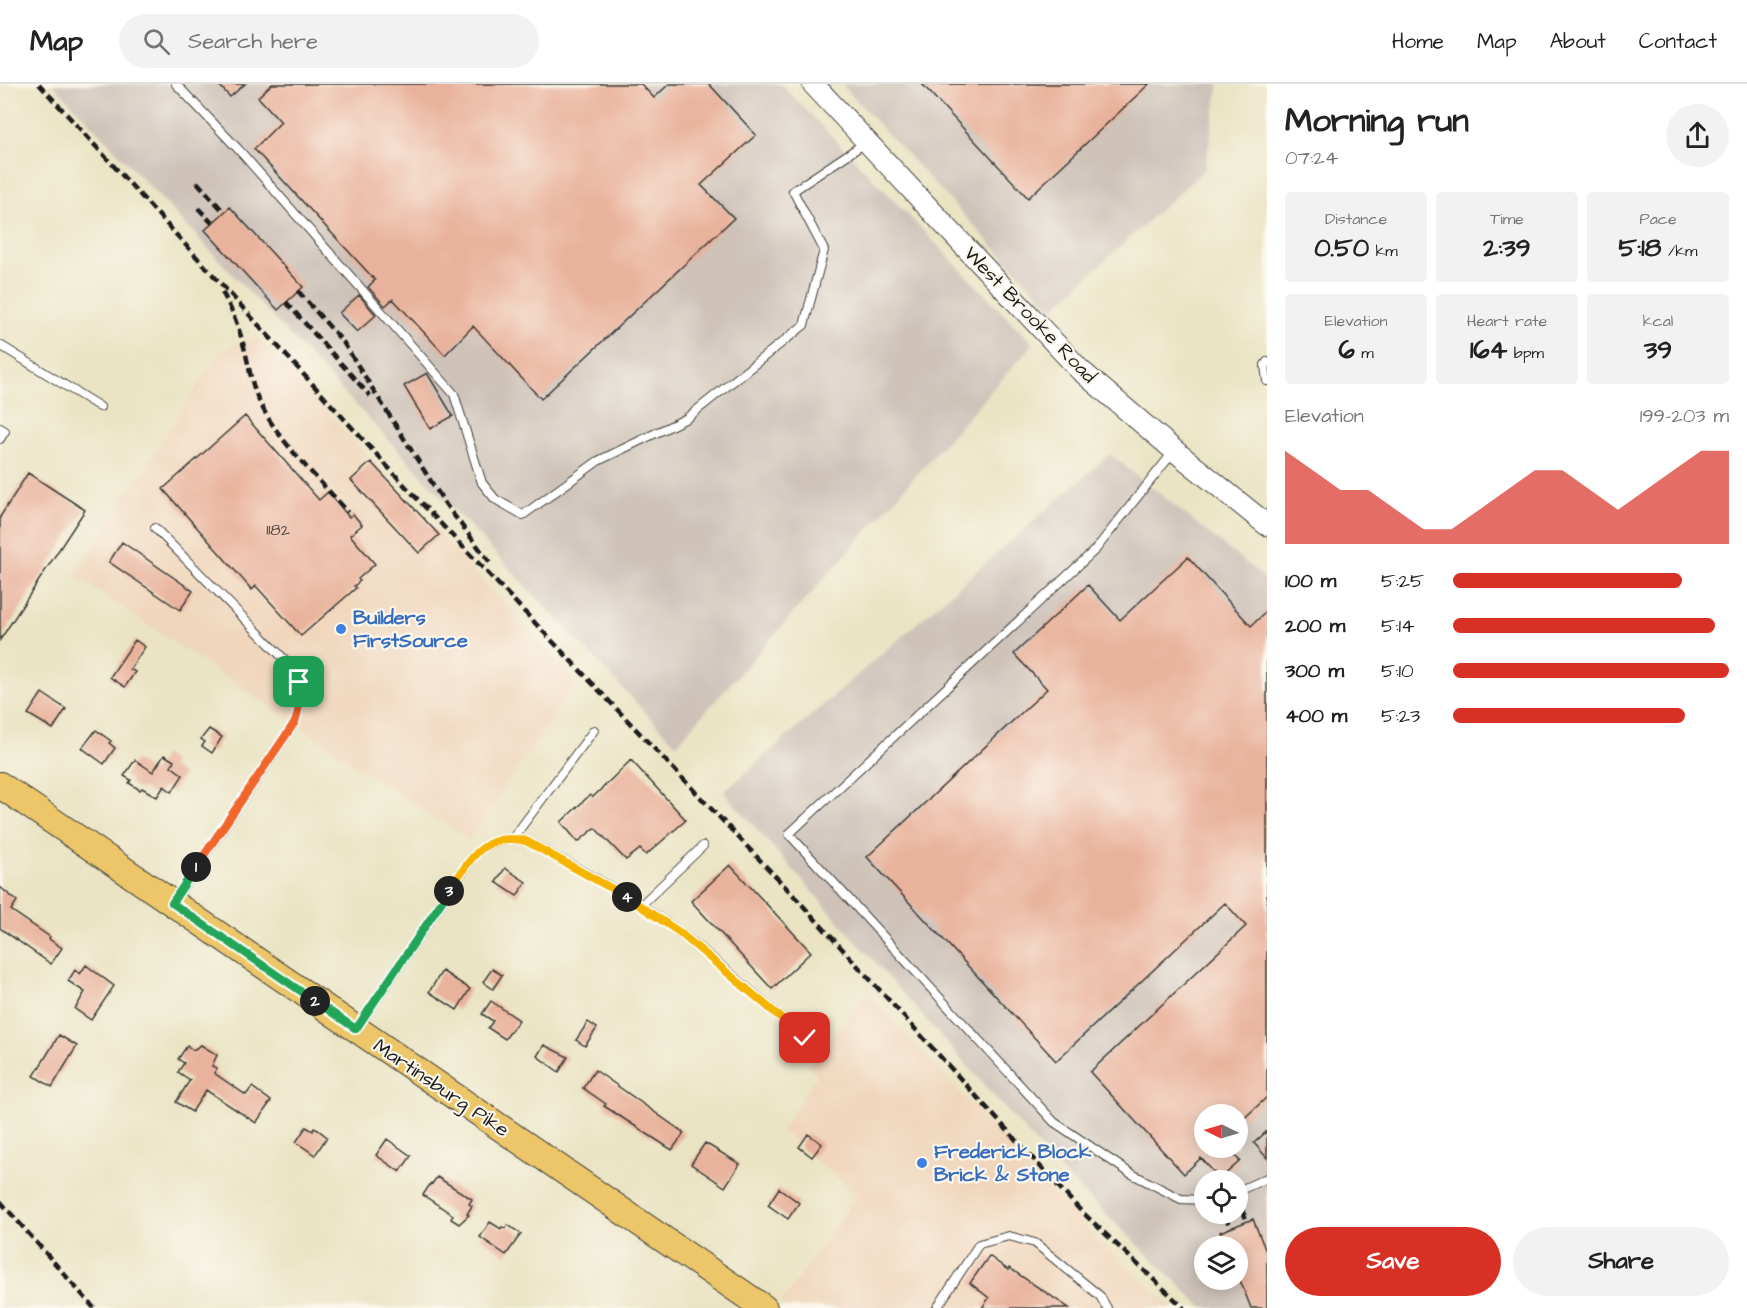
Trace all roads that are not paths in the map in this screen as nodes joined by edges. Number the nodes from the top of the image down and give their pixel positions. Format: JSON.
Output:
{"nodes":[{"id":1,"x":176,"y":84,"type":"edge"},
{"id":2,"x":813,"y":84,"type":"edge"},
{"id":3,"x":866,"y":142,"type":"junction"},
{"id":4,"x":0,"y":345,"type":"edge"},
{"id":5,"x":1267,"y":362,"type":"edge"},
{"id":6,"x":1267,"y":381,"type":"edge"},
{"id":7,"x":100,"y":407,"type":"dead end"},
{"id":8,"x":0,"y":428,"type":"edge"},
{"id":9,"x":0,"y":439,"type":"edge"},
{"id":10,"x":1175,"y":451,"type":"junction"},
{"id":11,"x":1267,"y":525,"type":"edge"},
{"id":12,"x":155,"y":528,"type":"dead end"},
{"id":13,"x":594,"y":730,"type":"dead end"},
{"id":14,"x":0,"y":785,"type":"edge"},
{"id":15,"x":513,"y":838,"type":"junction"},
{"id":16,"x":703,"y":846,"type":"dead end"},
{"id":17,"x":172,"y":903,"type":"junction"},
{"id":18,"x":640,"y":906,"type":"junction"},
{"id":19,"x":356,"y":1029,"type":"junction"},
{"id":20,"x":805,"y":1038,"type":"dead end"},
{"id":21,"x":1267,"y":1179,"type":"edge"},
{"id":22,"x":1248,"y":1187,"type":"edge"},
{"id":23,"x":1194,"y":1200,"type":"edge"},
{"id":24,"x":764,"y":1308,"type":"edge"},
{"id":25,"x":937,"y":1308,"type":"edge"},
{"id":26,"x":1107,"y":1308,"type":"edge"}],
"edges":[{"from":1,"to":3,"type":"lane"},
{"from":2,"to":3,"type":"street","name":"West Brooke Road"},
{"from":3,"to":10,"type":"street","name":"West Brooke Road"},
{"from":4,"to":7,"type":"lane"},
{"from":5,"to":6,"type":"lane"},
{"from":8,"to":9,"type":"lane"},
{"from":10,"to":11,"type":"street","name":"West Brooke Road"},
{"from":10,"to":23,"type":"lane"},
{"from":12,"to":17,"type":"lane"},
{"from":13,"to":15,"type":"lane"},
{"from":14,"to":17,"type":"main road","name":"Martinsburg Pike"},
{"from":15,"to":18,"type":"lane"},
{"from":15,"to":19,"type":"lane"},
{"from":16,"to":18,"type":"lane"},
{"from":17,"to":19,"type":"main road","name":"Martinsburg Pike"},
{"from":18,"to":20,"type":"lane"},
{"from":19,"to":24,"type":"main road","name":"Martinsburg Pike"},
{"from":21,"to":22,"type":"lane"},
{"from":25,"to":26,"type":"lane"}]}
